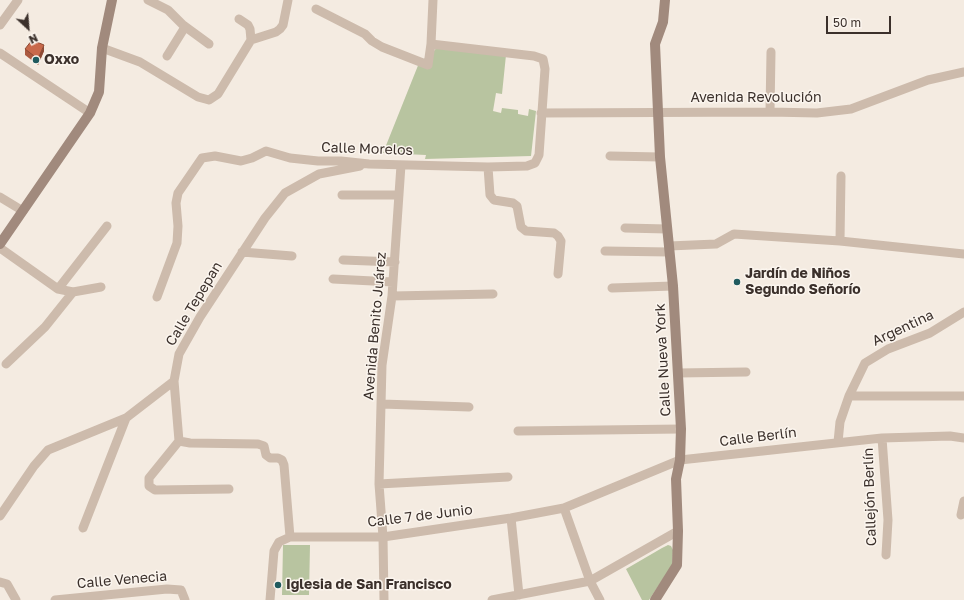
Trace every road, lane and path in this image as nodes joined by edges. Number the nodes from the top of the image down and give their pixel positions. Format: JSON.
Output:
{"nodes":[{"id":1,"x":18,"y":0,"type":"edge"},
{"id":2,"x":112,"y":0,"type":"edge"},
{"id":3,"x":148,"y":0,"type":"edge"},
{"id":4,"x":288,"y":0,"type":"edge"},
{"id":5,"x":433,"y":0,"type":"edge"},
{"id":6,"x":665,"y":0,"type":"edge"},
{"id":7,"x":316,"y":9,"type":"dead end"},
{"id":8,"x":240,"y":19,"type":"dead end"},
{"id":9,"x":0,"y":25,"type":"edge"},
{"id":10,"x":185,"y":27,"type":"junction"},
{"id":11,"x":251,"y":40,"type":"junction"},
{"id":12,"x":209,"y":44,"type":"dead end"},
{"id":13,"x":431,"y":44,"type":"junction"},
{"id":14,"x":102,"y":48,"type":"junction"},
{"id":15,"x":771,"y":52,"type":"dead end"},
{"id":16,"x":0,"y":53,"type":"edge"},
{"id":17,"x":167,"y":56,"type":"dead end"},
{"id":18,"x":964,"y":72,"type":"edge"},
{"id":19,"x":770,"y":112,"type":"junction"},
{"id":20,"x":90,"y":113,"type":"junction"},
{"id":21,"x":541,"y":113,"type":"junction"},
{"id":22,"x":658,"y":113,"type":"junction"},
{"id":23,"x":610,"y":156,"type":"dead end"},
{"id":24,"x":660,"y":157,"type":"junction"},
{"id":25,"x":369,"y":164,"type":"junction"},
{"id":26,"x":401,"y":165,"type":"junction"},
{"id":27,"x":488,"y":167,"type":"junction"},
{"id":28,"x":841,"y":176,"type":"dead end"},
{"id":29,"x":399,"y":194,"type":"junction"},
{"id":30,"x":342,"y":195,"type":"dead end"},
{"id":31,"x":0,"y":197,"type":"edge"},
{"id":32,"x":23,"y":211,"type":"junction"},
{"id":33,"x":107,"y":226,"type":"dead end"},
{"id":34,"x":625,"y":228,"type":"dead end"},
{"id":35,"x":667,"y":228,"type":"junction"},
{"id":36,"x":840,"y":241,"type":"junction"},
{"id":37,"x":0,"y":244,"type":"edge"},
{"id":38,"x":0,"y":248,"type":"edge"},
{"id":39,"x":669,"y":249,"type":"junction"},
{"id":40,"x":242,"y":252,"type":"junction"},
{"id":41,"x":605,"y":252,"type":"dead end"},
{"id":42,"x":964,"y":254,"type":"edge"},
{"id":43,"x":292,"y":256,"type":"dead end"},
{"id":44,"x":343,"y":260,"type":"dead end"},
{"id":45,"x":395,"y":262,"type":"junction"},
{"id":46,"x":558,"y":274,"type":"dead end"},
{"id":47,"x":333,"y":280,"type":"dead end"},
{"id":48,"x":393,"y":282,"type":"junction"},
{"id":49,"x":673,"y":286,"type":"junction"},
{"id":50,"x":101,"y":287,"type":"dead end"},
{"id":51,"x":612,"y":288,"type":"dead end"},
{"id":52,"x":58,"y":289,"type":"junction"},
{"id":53,"x":74,"y":292,"type":"junction"},
{"id":54,"x":493,"y":294,"type":"dead end"},
{"id":55,"x":392,"y":296,"type":"junction"},
{"id":56,"x":157,"y":297,"type":"dead end"},
{"id":57,"x":964,"y":312,"type":"edge"},
{"id":58,"x":6,"y":364,"type":"dead end"},
{"id":59,"x":746,"y":372,"type":"dead end"},
{"id":60,"x":678,"y":373,"type":"junction"},
{"id":61,"x":174,"y":381,"type":"junction"},
{"id":62,"x":849,"y":396,"type":"junction"},
{"id":63,"x":964,"y":396,"type":"edge"},
{"id":64,"x":382,"y":404,"type":"junction"},
{"id":65,"x":469,"y":407,"type":"dead end"},
{"id":66,"x":126,"y":418,"type":"junction"},
{"id":67,"x":681,"y":429,"type":"junction"},
{"id":68,"x":518,"y":431,"type":"dead end"},
{"id":69,"x":882,"y":438,"type":"junction"},
{"id":70,"x":964,"y":438,"type":"edge"},
{"id":71,"x":179,"y":441,"type":"junction"},
{"id":72,"x":838,"y":442,"type":"junction"},
{"id":73,"x":680,"y":460,"type":"junction"},
{"id":74,"x":508,"y":477,"type":"dead end"},
{"id":75,"x":379,"y":484,"type":"junction"},
{"id":76,"x":229,"y":489,"type":"dead end"},
{"id":77,"x":964,"y":501,"type":"edge"},
{"id":78,"x":564,"y":508,"type":"junction"},
{"id":79,"x":961,"y":515,"type":"dead end"},
{"id":80,"x":0,"y":516,"type":"edge"},
{"id":81,"x":511,"y":518,"type":"junction"},
{"id":82,"x":83,"y":528,"type":"dead end"},
{"id":83,"x":678,"y":532,"type":"junction"},
{"id":84,"x":290,"y":537,"type":"junction"},
{"id":85,"x":383,"y":537,"type":"junction"},
{"id":86,"x":886,"y":555,"type":"dead end"},
{"id":87,"x":590,"y":581,"type":"junction"},
{"id":88,"x":0,"y":582,"type":"edge"},
{"id":89,"x":519,"y":595,"type":"junction"},
{"id":90,"x":16,"y":600,"type":"edge"},
{"id":91,"x":54,"y":600,"type":"edge"},
{"id":92,"x":185,"y":600,"type":"edge"},
{"id":93,"x":270,"y":600,"type":"edge"},
{"id":94,"x":384,"y":600,"type":"edge"},
{"id":95,"x":492,"y":600,"type":"edge"},
{"id":96,"x":600,"y":600,"type":"edge"},
{"id":97,"x":655,"y":600,"type":"edge"}],
"edges":[{"from":1,"to":9,"type":"street"},
{"from":2,"to":14,"type":"street"},
{"from":3,"to":10,"type":"street"},
{"from":4,"to":11,"type":"street"},
{"from":5,"to":13,"type":"street"},
{"from":6,"to":22,"type":"street","name":"Calle Nueva York"},
{"from":7,"to":13,"type":"street"},
{"from":8,"to":11,"type":"street"},
{"from":10,"to":12,"type":"street"},
{"from":10,"to":17,"type":"street"},
{"from":11,"to":14,"type":"street"},
{"from":13,"to":21,"type":"street"},
{"from":14,"to":20,"type":"street"},
{"from":15,"to":19,"type":"street"},
{"from":16,"to":20,"type":"street"},
{"from":18,"to":19,"type":"street","name":"Avenida Revolución"},
{"from":19,"to":22,"type":"street","name":"Avenida Revolución"},
{"from":20,"to":32,"type":"street"},
{"from":21,"to":22,"type":"street","name":"Avenida Revolución"},
{"from":21,"to":27,"type":"street","name":"Calle Morelos"},
{"from":22,"to":24,"type":"street","name":"Calle Nueva York"},
{"from":23,"to":24,"type":"street"},
{"from":24,"to":35,"type":"street","name":"Calle Nueva York"},
{"from":25,"to":26,"type":"street","name":"Calle Morelos"},
{"from":25,"to":40,"type":"street","name":"Calle Tepepan"},
{"from":25,"to":56,"type":"street","name":"Calle Morelos"},
{"from":26,"to":27,"type":"street","name":"Calle Morelos"},
{"from":26,"to":29,"type":"street","name":"Avenida Benito Juárez"},
{"from":27,"to":46,"type":"street"},
{"from":28,"to":36,"type":"street"},
{"from":29,"to":30,"type":"street"},
{"from":29,"to":45,"type":"street","name":"Avenida Benito Juárez"},
{"from":31,"to":32,"type":"street"},
{"from":32,"to":37,"type":"street"},
{"from":33,"to":52,"type":"street"},
{"from":34,"to":35,"type":"street"},
{"from":35,"to":39,"type":"street","name":"Calle Nueva York"},
{"from":36,"to":39,"type":"street"},
{"from":36,"to":42,"type":"street"},
{"from":38,"to":52,"type":"street"},
{"from":39,"to":41,"type":"street"},
{"from":39,"to":49,"type":"street","name":"Calle Nueva York"},
{"from":40,"to":43,"type":"street"},
{"from":40,"to":61,"type":"street","name":"Calle Tepepan"},
{"from":44,"to":45,"type":"street"},
{"from":45,"to":48,"type":"street","name":"Avenida Benito Juárez"},
{"from":47,"to":48,"type":"street"},
{"from":48,"to":55,"type":"street","name":"Avenida Benito Juárez"},
{"from":49,"to":51,"type":"street"},
{"from":49,"to":60,"type":"street","name":"Calle Nueva York"},
{"from":50,"to":53,"type":"street"},
{"from":52,"to":53,"type":"street"},
{"from":53,"to":58,"type":"street"},
{"from":54,"to":55,"type":"street"},
{"from":55,"to":64,"type":"street","name":"Avenida Benito Juárez"},
{"from":57,"to":62,"type":"street","name":"Argentina"},
{"from":59,"to":60,"type":"street"},
{"from":60,"to":67,"type":"street","name":"Calle Nueva York"},
{"from":61,"to":66,"type":"street"},
{"from":61,"to":71,"type":"street","name":"Calle Tepepan"},
{"from":62,"to":63,"type":"street"},
{"from":62,"to":72,"type":"street","name":"Argentina"},
{"from":64,"to":65,"type":"street"},
{"from":64,"to":75,"type":"street","name":"Avenida Benito Juárez"},
{"from":66,"to":80,"type":"street"},
{"from":66,"to":82,"type":"street"},
{"from":67,"to":68,"type":"street"},
{"from":67,"to":73,"type":"street","name":"Calle Nueva York"},
{"from":69,"to":70,"type":"street","name":"Calle Berlín"},
{"from":69,"to":72,"type":"street","name":"Calle Berlín"},
{"from":69,"to":86,"type":"street","name":"Callejón Berlín"},
{"from":71,"to":76,"type":"street"},
{"from":71,"to":84,"type":"street"},
{"from":72,"to":73,"type":"street","name":"Calle Berlín"},
{"from":73,"to":78,"type":"street","name":"Calle Berlín"},
{"from":73,"to":83,"type":"street","name":"Calle Nueva York"},
{"from":74,"to":75,"type":"street"},
{"from":75,"to":85,"type":"street","name":"Avenida Benito Juárez"},
{"from":77,"to":79,"type":"street"},
{"from":78,"to":81,"type":"street","name":"Calle 7 de Junio"},
{"from":78,"to":87,"type":"street"},
{"from":81,"to":85,"type":"street","name":"Calle 7 de Junio"},
{"from":81,"to":89,"type":"street"},
{"from":83,"to":87,"type":"street"},
{"from":83,"to":97,"type":"street","name":"Calle Nueva York"},
{"from":84,"to":85,"type":"street","name":"Calle 7 de Junio"},
{"from":84,"to":93,"type":"street","name":"Calle 7 de Junio"},
{"from":85,"to":94,"type":"street","name":"Avenida Benito Juárez"},
{"from":87,"to":89,"type":"street"},
{"from":87,"to":96,"type":"street"},
{"from":88,"to":90,"type":"street"},
{"from":89,"to":95,"type":"street"},
{"from":91,"to":92,"type":"street","name":"Calle Venecia"}]}
